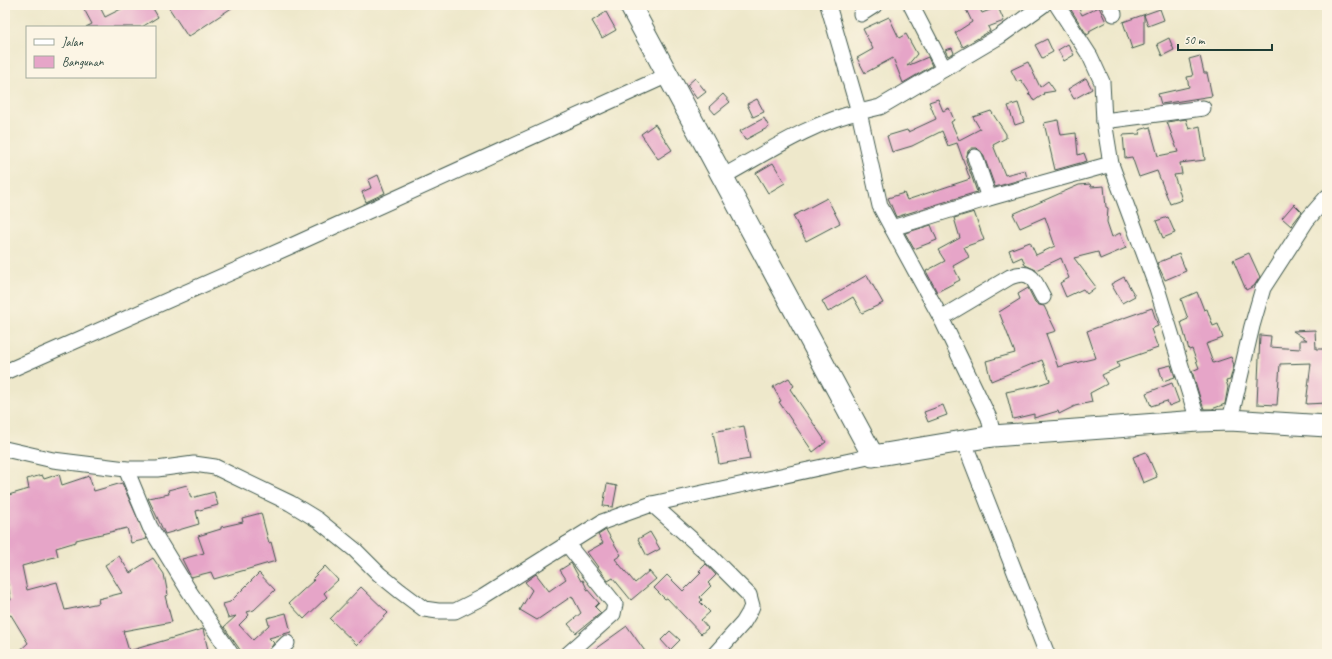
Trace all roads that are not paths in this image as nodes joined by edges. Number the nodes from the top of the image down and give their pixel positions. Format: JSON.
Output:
{"nodes":[{"id":1,"x":630,"y":5,"type":"edge"},
{"id":2,"x":828,"y":5,"type":"edge"},
{"id":3,"x":875,"y":5,"type":"edge"},
{"id":4,"x":911,"y":5,"type":"edge"},
{"id":5,"x":1043,"y":5,"type":"edge"},
{"id":6,"x":1057,"y":5,"type":"edge"},
{"id":7,"x":861,"y":14,"type":"dead end"},
{"id":8,"x":944,"y":69,"type":"junction"},
{"id":9,"x":668,"y":76,"type":"junction"},
{"id":10,"x":1204,"y":108,"type":"dead end"},
{"id":11,"x":859,"y":112,"type":"junction"},
{"id":12,"x":1104,"y":122,"type":"junction"},
{"id":13,"x":975,"y":157,"type":"dead end"},
{"id":14,"x":1111,"y":164,"type":"junction"},
{"id":15,"x":724,"y":176,"type":"junction"},
{"id":16,"x":1327,"y":197,"type":"edge"},
{"id":17,"x":989,"y":198,"type":"junction"},
{"id":18,"x":892,"y":228,"type":"junction"},
{"id":19,"x":1043,"y":297,"type":"dead end"},
{"id":20,"x":941,"y":318,"type":"junction"},
{"id":21,"x":5,"y":372,"type":"edge"},
{"id":22,"x":1230,"y":420,"type":"junction"},
{"id":23,"x":1198,"y":421,"type":"junction"},
{"id":24,"x":1327,"y":426,"type":"edge"},
{"id":25,"x":993,"y":436,"type":"junction"},
{"id":26,"x":964,"y":442,"type":"junction"},
{"id":27,"x":5,"y":449,"type":"edge"},
{"id":28,"x":873,"y":456,"type":"junction"},
{"id":29,"x":126,"y":469,"type":"junction"},
{"id":30,"x":652,"y":504,"type":"junction"},
{"id":31,"x":567,"y":544,"type":"junction"},
{"id":32,"x":287,"y":643,"type":"dead end"},
{"id":33,"x":231,"y":654,"type":"edge"},
{"id":34,"x":276,"y":654,"type":"edge"},
{"id":35,"x":568,"y":654,"type":"edge"},
{"id":36,"x":715,"y":654,"type":"edge"},
{"id":37,"x":1047,"y":654,"type":"edge"}],
"edges":[{"from":1,"to":9,"type":"street"},
{"from":2,"to":11,"type":"street"},
{"from":3,"to":7,"type":"street"},
{"from":4,"to":8,"type":"street"},
{"from":5,"to":8,"type":"street"},
{"from":6,"to":12,"type":"street"},
{"from":8,"to":11,"type":"street"},
{"from":9,"to":15,"type":"street"},
{"from":9,"to":21,"type":"street"},
{"from":10,"to":12,"type":"street"},
{"from":11,"to":15,"type":"street"},
{"from":11,"to":18,"type":"street"},
{"from":12,"to":14,"type":"street"},
{"from":13,"to":17,"type":"street"},
{"from":14,"to":17,"type":"street"},
{"from":14,"to":23,"type":"street"},
{"from":15,"to":28,"type":"street"},
{"from":16,"to":22,"type":"street"},
{"from":17,"to":18,"type":"street"},
{"from":18,"to":20,"type":"street"},
{"from":19,"to":20,"type":"street"},
{"from":20,"to":25,"type":"street"},
{"from":22,"to":23,"type":"street"},
{"from":22,"to":24,"type":"street"},
{"from":23,"to":25,"type":"street"},
{"from":25,"to":26,"type":"street"},
{"from":26,"to":28,"type":"street"},
{"from":26,"to":37,"type":"street"},
{"from":27,"to":29,"type":"street"},
{"from":28,"to":30,"type":"street"},
{"from":29,"to":31,"type":"street"},
{"from":29,"to":33,"type":"street"},
{"from":30,"to":31,"type":"street"},
{"from":30,"to":36,"type":"street"},
{"from":31,"to":35,"type":"street"},
{"from":32,"to":34,"type":"street"}]}
